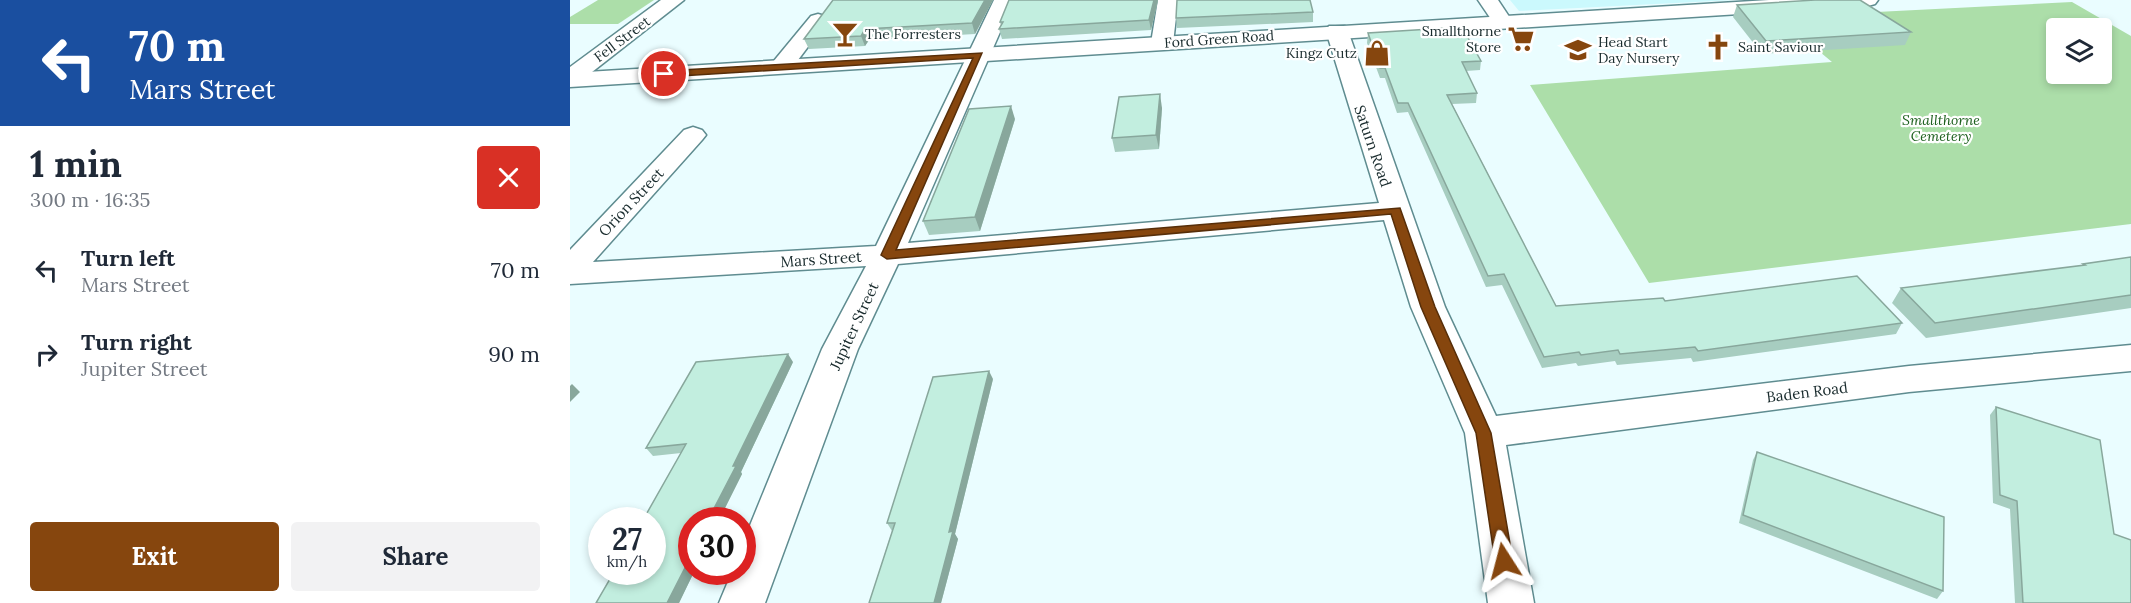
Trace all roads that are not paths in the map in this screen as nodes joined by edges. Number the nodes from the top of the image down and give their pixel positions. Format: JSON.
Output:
{"nodes":[{"id":1,"x":675,"y":0,"type":"edge"},
{"id":2,"x":1004,"y":0,"type":"edge"},
{"id":3,"x":1167,"y":0,"type":"edge"},
{"id":4,"x":1488,"y":0,"type":"edge"},
{"id":5,"x":1868,"y":0,"type":"edge"},
{"id":6,"x":1822,"y":1,"type":"edge"},
{"id":7,"x":1502,"y":21,"type":"junction"},
{"id":8,"x":787,"y":31,"type":"dead end"},
{"id":9,"x":1337,"y":32,"type":"junction"},
{"id":10,"x":1162,"y":43,"type":"junction"},
{"id":11,"x":979,"y":55,"type":"junction"},
{"id":12,"x":782,"y":67,"type":"junction"},
{"id":13,"x":570,"y":79,"type":"edge"},
{"id":14,"x":693,"y":135,"type":"dead end"},
{"id":15,"x":1395,"y":210,"type":"junction"},
{"id":16,"x":887,"y":255,"type":"junction"},
{"id":17,"x":570,"y":269,"type":"edge"},
{"id":18,"x":570,"y":274,"type":"edge"},
{"id":19,"x":2131,"y":358,"type":"edge"},
{"id":20,"x":1484,"y":433,"type":"junction"},
{"id":21,"x":742,"y":603,"type":"edge"},
{"id":22,"x":1511,"y":603,"type":"edge"}],
"edges":[{"from":1,"to":13,"type":"street","name":"Fell Street"},
{"from":2,"to":11,"type":"street","name":"Jupiter Street"},
{"from":3,"to":10,"type":"street"},
{"from":4,"to":7,"type":"street"},
{"from":5,"to":6,"type":"street","name":"Ford Green Road"},
{"from":6,"to":7,"type":"street","name":"Ford Green Road"},
{"from":7,"to":9,"type":"street","name":"Ford Green Road"},
{"from":8,"to":12,"type":"street"},
{"from":9,"to":10,"type":"street","name":"Ford Green Road"},
{"from":9,"to":15,"type":"street","name":"Saturn Road"},
{"from":10,"to":11,"type":"street","name":"Ford Green Road"},
{"from":11,"to":12,"type":"street","name":"Ford Green Road"},
{"from":11,"to":16,"type":"street","name":"Jupiter Street"},
{"from":12,"to":13,"type":"street","name":"Ford Green Road"},
{"from":14,"to":17,"type":"street","name":"Orion Street"},
{"from":15,"to":16,"type":"street","name":"Mars Street"},
{"from":15,"to":20,"type":"street","name":"Saturn Road"},
{"from":16,"to":18,"type":"street","name":"Mars Street"},
{"from":16,"to":21,"type":"street","name":"Jupiter Street"},
{"from":19,"to":20,"type":"street","name":"Baden Road"},
{"from":20,"to":22,"type":"street","name":"Saturn Road"}]}
